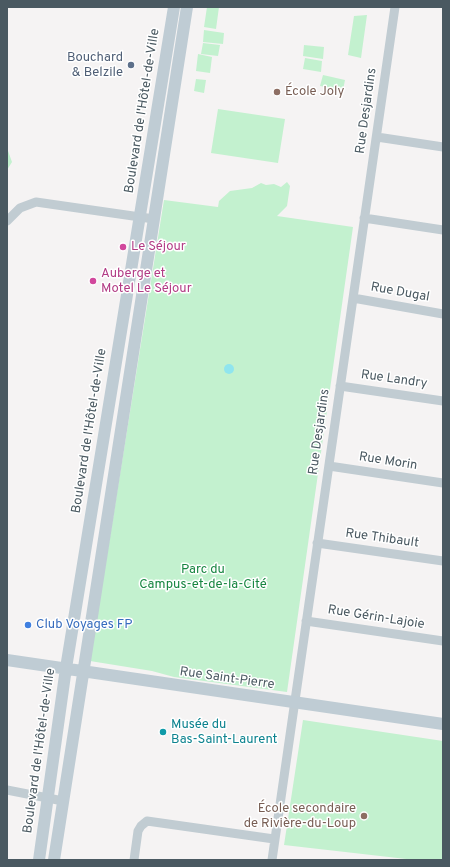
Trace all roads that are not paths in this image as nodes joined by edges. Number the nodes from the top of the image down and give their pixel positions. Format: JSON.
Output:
{"nodes":[{"id":1,"x":174,"y":7,"type":"edge"},
{"id":2,"x":187,"y":7,"type":"edge"},
{"id":3,"x":395,"y":7,"type":"edge"},
{"id":4,"x":377,"y":137,"type":"junction"},
{"id":5,"x":443,"y":147,"type":"edge"},
{"id":6,"x":140,"y":216,"type":"junction"},
{"id":7,"x":364,"y":218,"type":"junction"},
{"id":8,"x":154,"y":219,"type":"junction"},
{"id":9,"x":7,"y":221,"type":"edge"},
{"id":10,"x":443,"y":230,"type":"edge"},
{"id":11,"x":352,"y":298,"type":"junction"},
{"id":12,"x":443,"y":314,"type":"edge"},
{"id":13,"x":340,"y":386,"type":"junction"},
{"id":14,"x":443,"y":401,"type":"edge"},
{"id":15,"x":328,"y":466,"type":"junction"},
{"id":16,"x":443,"y":483,"type":"edge"},
{"id":17,"x":317,"y":543,"type":"junction"},
{"id":18,"x":443,"y":561,"type":"edge"},
{"id":19,"x":306,"y":621,"type":"junction"},
{"id":20,"x":443,"y":641,"type":"edge"},
{"id":21,"x":7,"y":660,"type":"edge"},
{"id":22,"x":66,"y":668,"type":"junction"},
{"id":23,"x":83,"y":671,"type":"junction"},
{"id":24,"x":294,"y":702,"type":"junction"},
{"id":25,"x":443,"y":724,"type":"edge"},
{"id":26,"x":7,"y":790,"type":"edge"},
{"id":27,"x":47,"y":798,"type":"junction"},
{"id":28,"x":64,"y":801,"type":"junction"},
{"id":29,"x":274,"y":839,"type":"junction"},
{"id":30,"x":39,"y":860,"type":"edge"},
{"id":31,"x":54,"y":860,"type":"edge"},
{"id":32,"x":134,"y":860,"type":"edge"},
{"id":33,"x":272,"y":860,"type":"edge"}],
"edges":[{"from":1,"to":6,"type":"main road","name":"Boulevard de l'Hôtel-de-Ville"},
{"from":2,"to":8,"type":"main road","name":"Boulevard de l'Hôtel-de-Ville"},
{"from":3,"to":4,"type":"street","name":"Rue Desjardins"},
{"from":4,"to":5,"type":"street"},
{"from":4,"to":7,"type":"street","name":"Rue Desjardins"},
{"from":6,"to":8,"type":"street"},
{"from":6,"to":9,"type":"street"},
{"from":6,"to":22,"type":"main road","name":"Boulevard de l'Hôtel-de-Ville"},
{"from":7,"to":10,"type":"street"},
{"from":7,"to":11,"type":"street","name":"Rue Desjardins"},
{"from":8,"to":23,"type":"main road","name":"Boulevard de l'Hôtel-de-Ville"},
{"from":11,"to":12,"type":"street","name":"Rue Dugal"},
{"from":11,"to":13,"type":"street","name":"Rue Desjardins"},
{"from":13,"to":14,"type":"street","name":"Rue Landry"},
{"from":13,"to":15,"type":"street","name":"Rue Desjardins"},
{"from":15,"to":16,"type":"street","name":"Rue Morin"},
{"from":15,"to":17,"type":"street","name":"Rue Desjardins"},
{"from":17,"to":18,"type":"street","name":"Rue Thibault"},
{"from":17,"to":19,"type":"street","name":"Rue Desjardins"},
{"from":19,"to":20,"type":"street","name":"Rue Gérin-Lajoie"},
{"from":19,"to":24,"type":"street","name":"Rue Desjardins"},
{"from":21,"to":22,"type":"main road","name":"Rue Saint-Pierre"},
{"from":22,"to":23,"type":"main road","name":"Rue Saint-Pierre"},
{"from":22,"to":27,"type":"main road","name":"Boulevard de l'Hôtel-de-Ville"},
{"from":23,"to":24,"type":"main road","name":"Rue Saint-Pierre"},
{"from":23,"to":28,"type":"main road","name":"Boulevard de l'Hôtel-de-Ville"},
{"from":24,"to":25,"type":"main road","name":"Rue Saint-Pierre"},
{"from":24,"to":29,"type":"street","name":"Rue Desjardins"},
{"from":26,"to":27,"type":"street"},
{"from":27,"to":28,"type":"street"},
{"from":27,"to":30,"type":"main road","name":"Boulevard de l'Hôtel-de-Ville"},
{"from":28,"to":31,"type":"main road","name":"Boulevard de l'Hôtel-de-Ville"},
{"from":29,"to":32,"type":"street"},
{"from":29,"to":33,"type":"street","name":"Rue Desjardins"}]}
